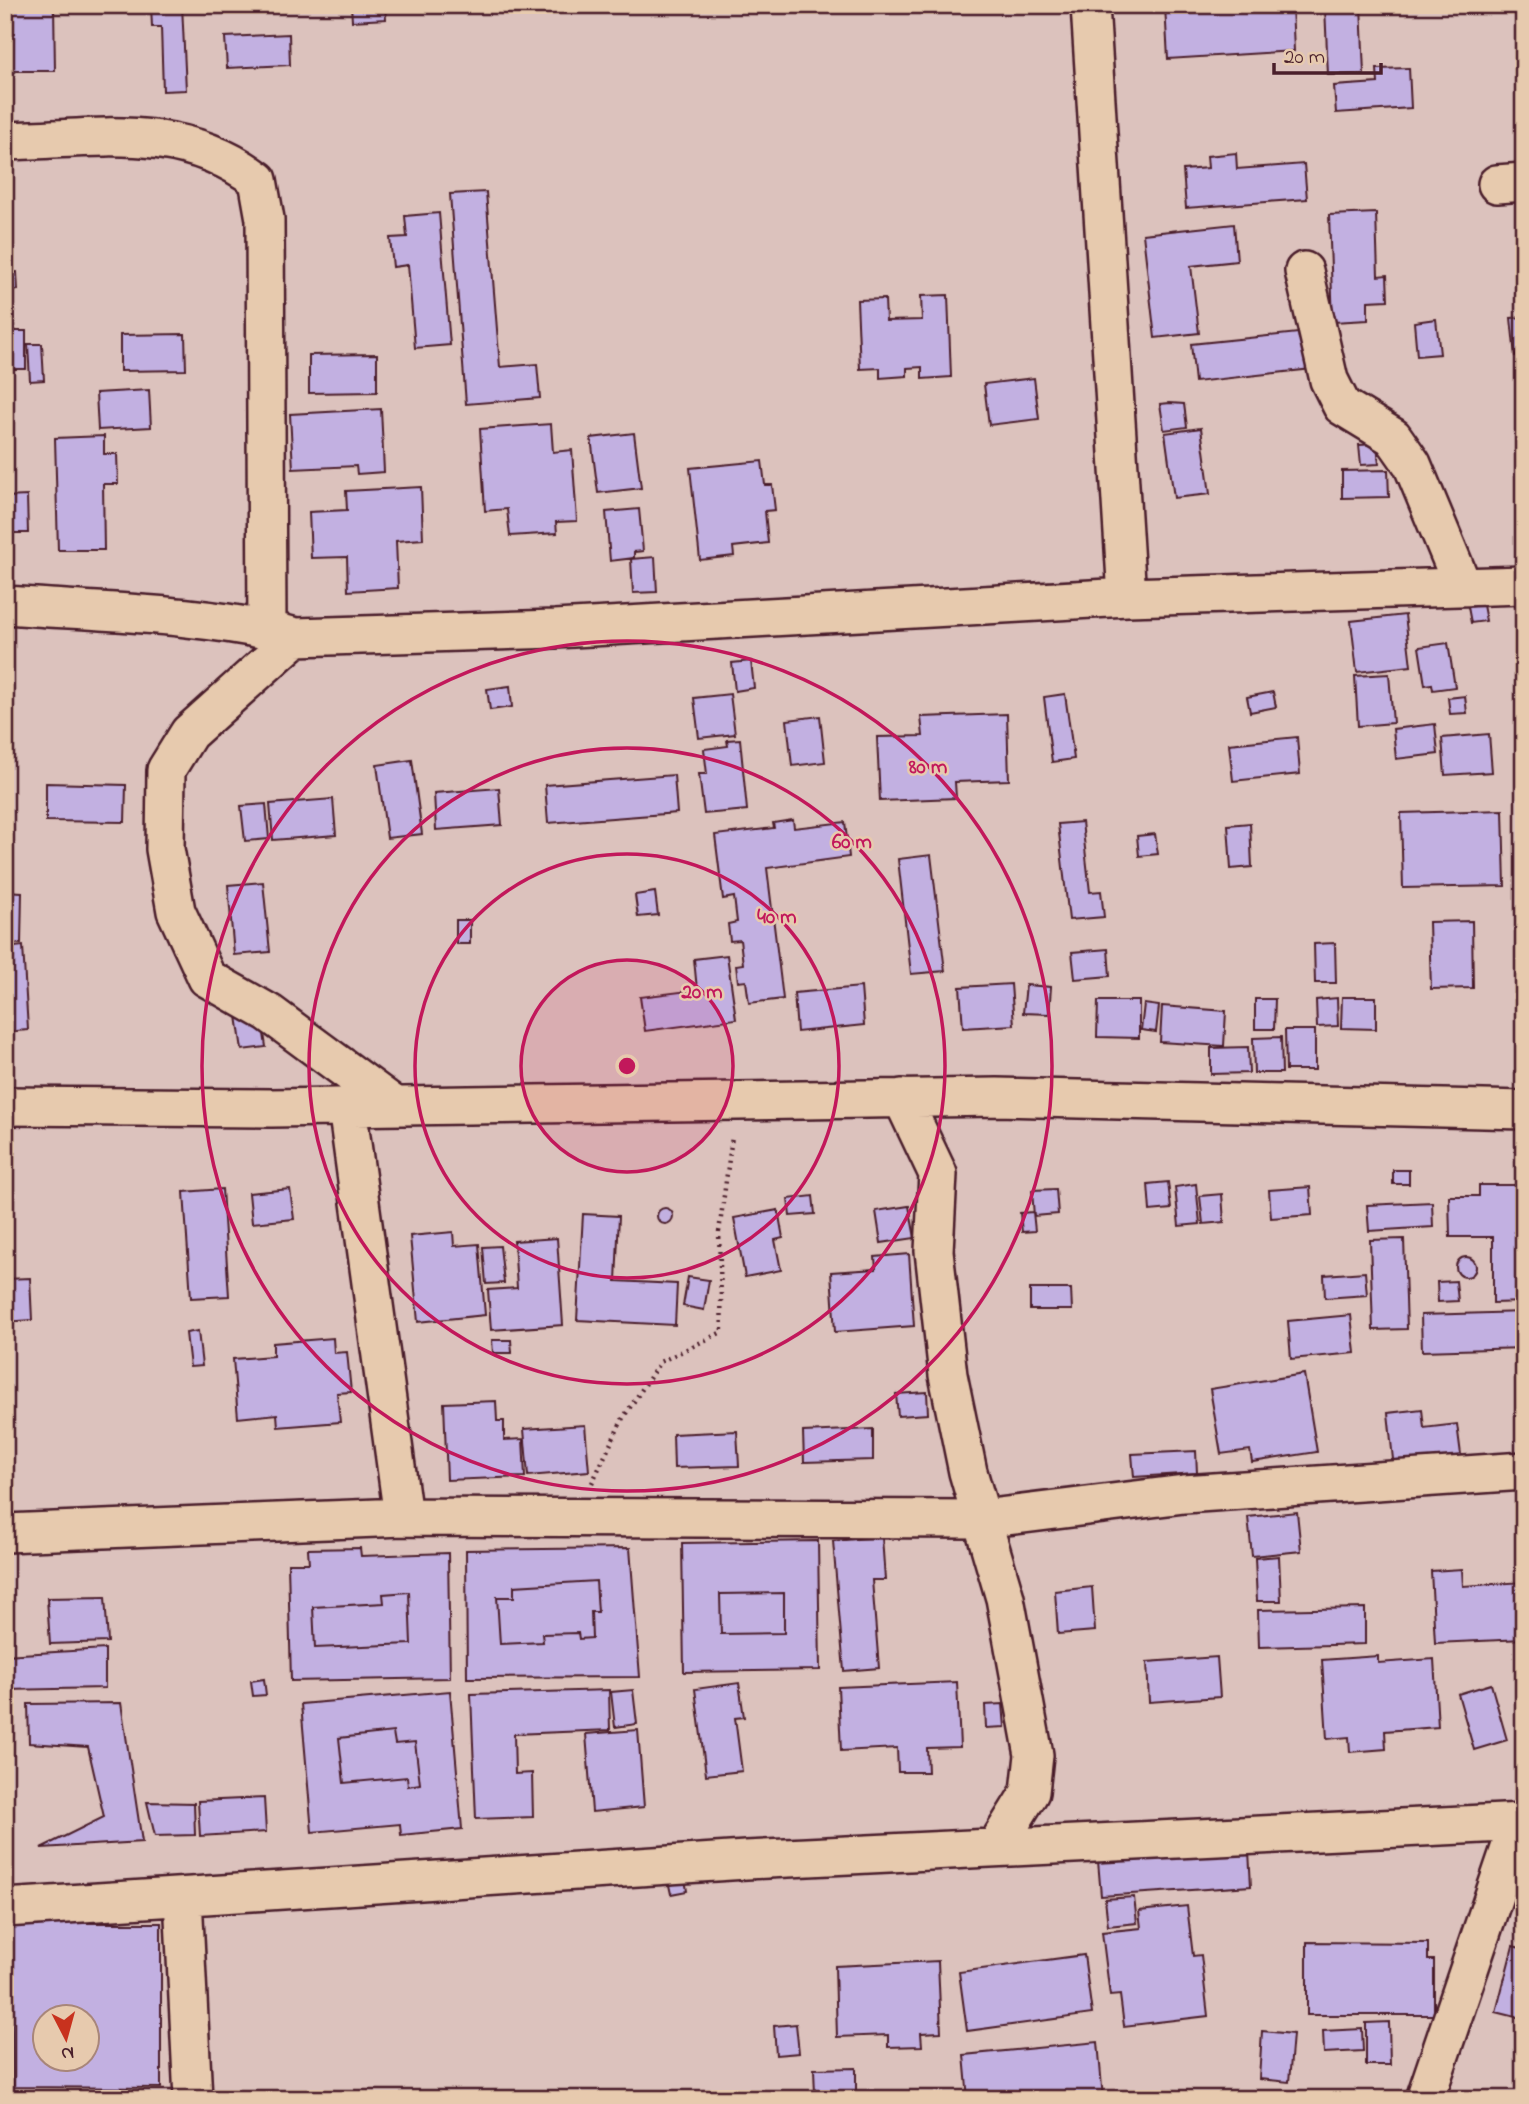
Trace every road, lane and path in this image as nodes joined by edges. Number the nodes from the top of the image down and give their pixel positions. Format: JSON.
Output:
{"nodes":[{"id":1,"x":1090,"y":5,"type":"edge"},
{"id":2,"x":5,"y":141,"type":"edge"},
{"id":3,"x":1304,"y":271,"type":"dead end"},
{"id":4,"x":5,"y":581,"type":"edge"},
{"id":5,"x":1524,"y":585,"type":"edge"},
{"id":6,"x":1463,"y":587,"type":"junction"},
{"id":7,"x":1127,"y":597,"type":"junction"},
{"id":8,"x":5,"y":605,"type":"edge"},
{"id":9,"x":50,"y":608,"type":"junction"},
{"id":10,"x":282,"y":633,"type":"junction"},
{"id":11,"x":902,"y":1098,"type":"junction"},
{"id":12,"x":737,"y":1101,"type":"junction"},
{"id":13,"x":5,"y":1106,"type":"edge"},
{"id":14,"x":395,"y":1106,"type":"junction"},
{"id":15,"x":347,"y":1107,"type":"junction"},
{"id":16,"x":1524,"y":1110,"type":"edge"},
{"id":17,"x":1524,"y":1471,"type":"edge"},
{"id":18,"x":403,"y":1517,"type":"junction"},
{"id":19,"x":577,"y":1518,"type":"junction"},
{"id":20,"x":982,"y":1519,"type":"junction"},
{"id":21,"x":5,"y":1533,"type":"edge"},
{"id":22,"x":1521,"y":1822,"type":"edge"},
{"id":23,"x":996,"y":1847,"type":"junction"},
{"id":24,"x":183,"y":1897,"type":"junction"},
{"id":25,"x":5,"y":1908,"type":"edge"},
{"id":26,"x":193,"y":2099,"type":"edge"},
{"id":27,"x":1425,"y":2099,"type":"edge"}],
"edges":[{"from":1,"to":7,"type":"street"},
{"from":2,"to":10,"type":"street"},
{"from":3,"to":6,"type":"street"},
{"from":4,"to":9,"type":"street"},
{"from":5,"to":6,"type":"street"},
{"from":6,"to":7,"type":"street"},
{"from":7,"to":10,"type":"street"},
{"from":8,"to":9,"type":"street"},
{"from":9,"to":10,"type":"street"},
{"from":10,"to":14,"type":"street"},
{"from":11,"to":12,"type":"street"},
{"from":11,"to":16,"type":"street"},
{"from":11,"to":20,"type":"street"},
{"from":12,"to":14,"type":"street"},
{"from":12,"to":19,"type":"path"},
{"from":13,"to":15,"type":"street"},
{"from":14,"to":15,"type":"street"},
{"from":15,"to":18,"type":"street"},
{"from":17,"to":20,"type":"street"},
{"from":18,"to":19,"type":"street"},
{"from":18,"to":21,"type":"street"},
{"from":19,"to":20,"type":"street"},
{"from":20,"to":23,"type":"street"},
{"from":22,"to":23,"type":"street"},
{"from":22,"to":27,"type":"street"},
{"from":23,"to":24,"type":"street"},
{"from":24,"to":25,"type":"street"},
{"from":24,"to":26,"type":"street"}]}
